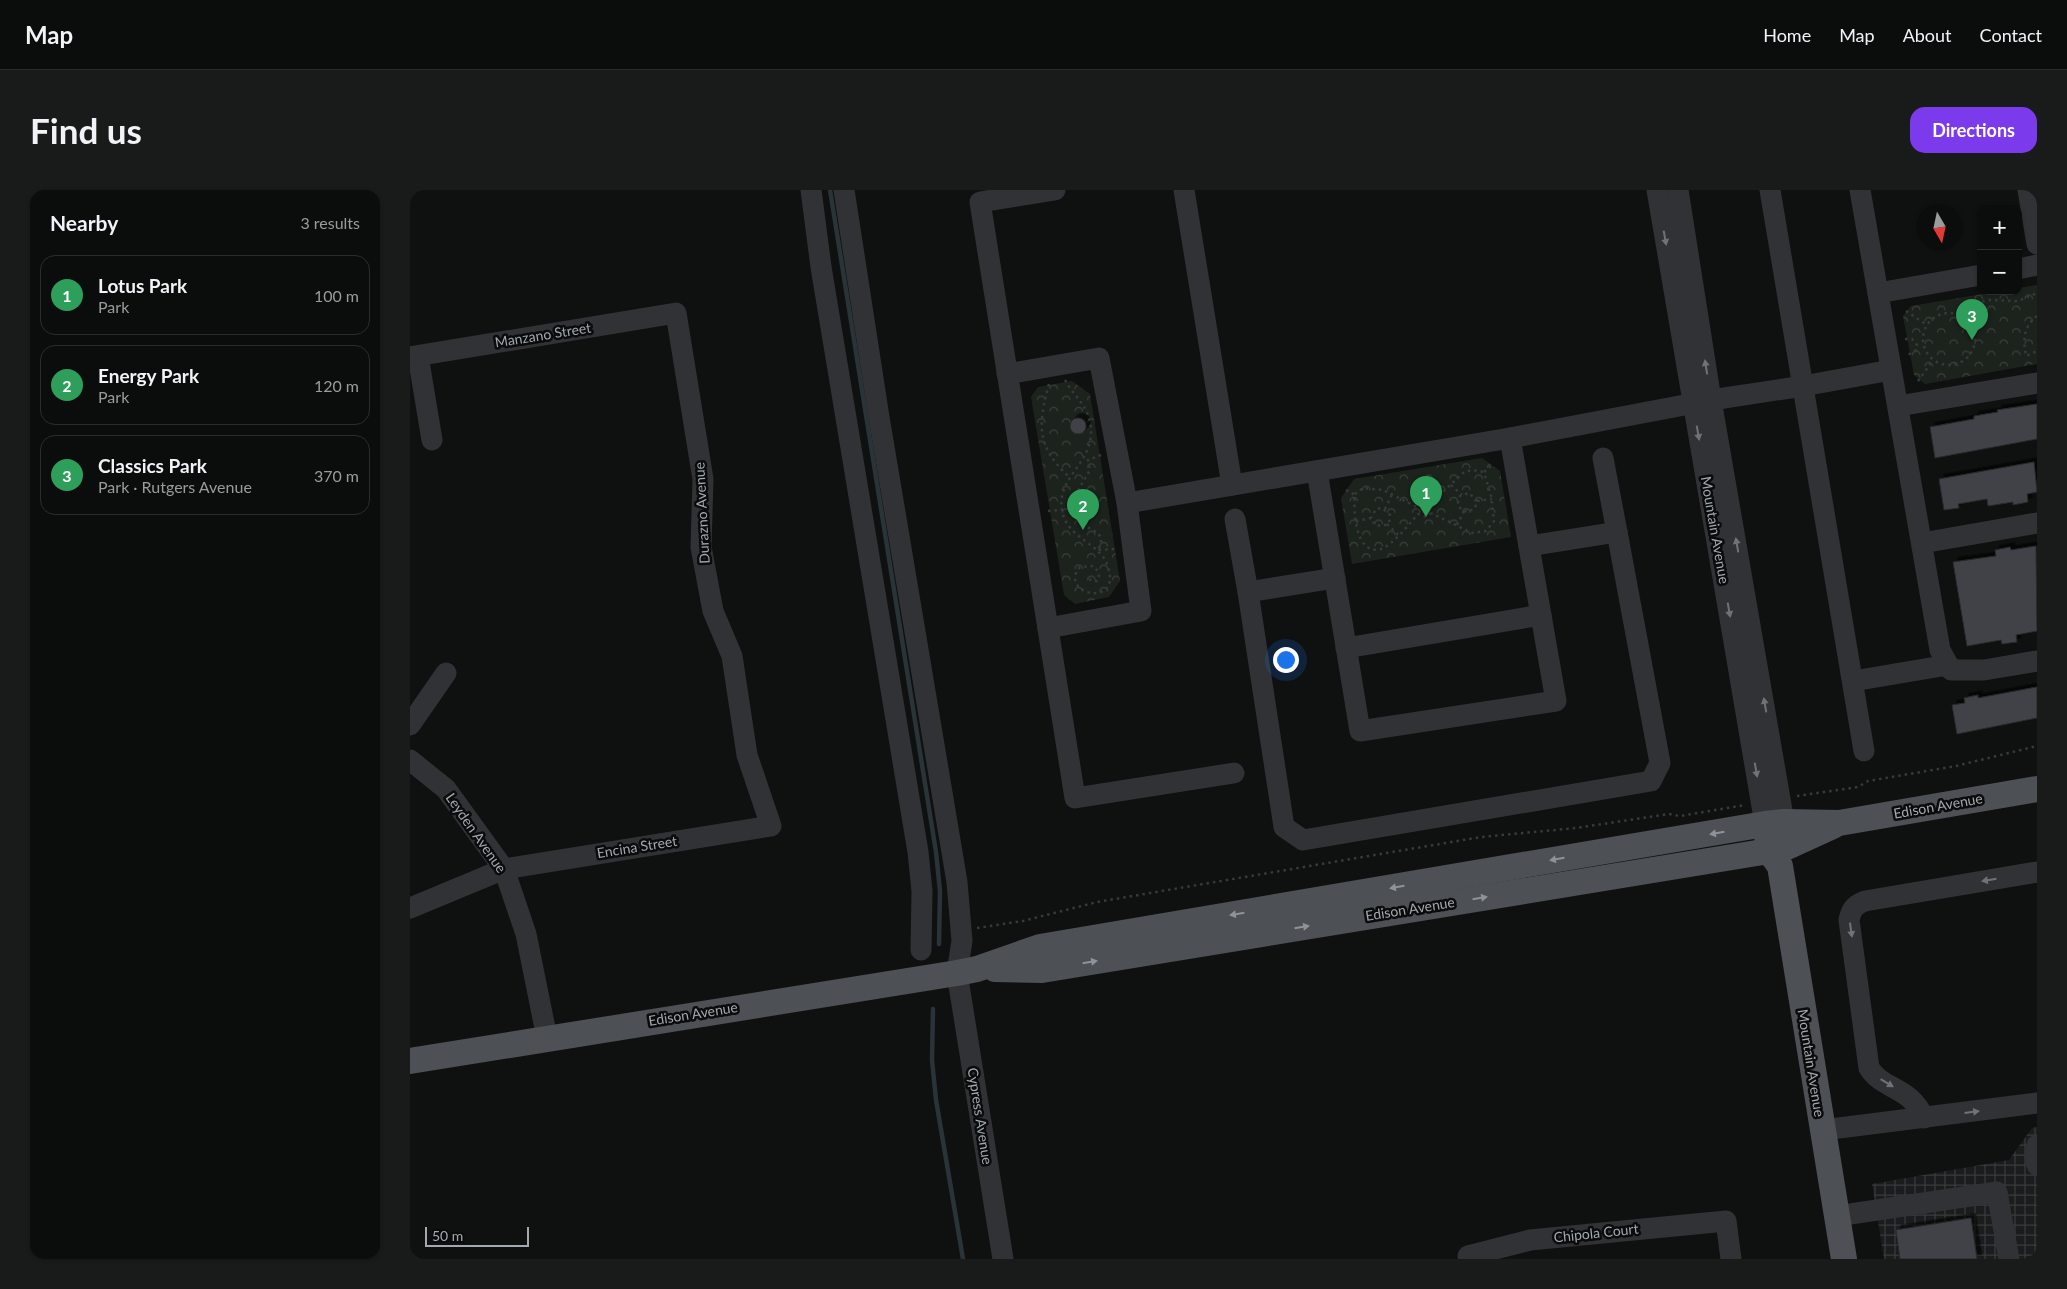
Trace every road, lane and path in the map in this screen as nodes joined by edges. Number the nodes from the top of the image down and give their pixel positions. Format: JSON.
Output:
{"nodes":[{"id":1,"x":811,"y":190,"type":"edge"},
{"id":2,"x":844,"y":190,"type":"edge"},
{"id":3,"x":1055,"y":190,"type":"edge"},
{"id":4,"x":1184,"y":190,"type":"edge"},
{"id":5,"x":1657,"y":190,"type":"edge"},
{"id":6,"x":1678,"y":190,"type":"edge"},
{"id":7,"x":1770,"y":190,"type":"edge"},
{"id":8,"x":1860,"y":190,"type":"edge"},
{"id":9,"x":2028,"y":190,"type":"edge"},
{"id":10,"x":2037,"y":244,"type":"edge"},
{"id":11,"x":2037,"y":265,"type":"edge"},
{"id":12,"x":2022,"y":267,"type":"edge"},
{"id":13,"x":1977,"y":276,"type":"edge"},
{"id":14,"x":1878,"y":293,"type":"junction"},
{"id":15,"x":2037,"y":293,"type":"edge"},
{"id":16,"x":1906,"y":311,"type":"dead end"},
{"id":17,"x":676,"y":313,"type":"joint"},
{"id":18,"x":1961,"y":316,"type":"junction"},
{"id":19,"x":2037,"y":316,"type":"edge"},
{"id":20,"x":1927,"y":325,"type":"junction"},
{"id":21,"x":1905,"y":339,"type":"dead end"},
{"id":22,"x":1924,"y":344,"type":"junction"},
{"id":23,"x":1916,"y":345,"type":"junction"},
{"id":24,"x":2037,"y":351,"type":"edge"},
{"id":25,"x":1908,"y":354,"type":"dead end"},
{"id":26,"x":414,"y":356,"type":"edge"},
{"id":27,"x":1933,"y":359,"type":"junction"},
{"id":28,"x":1891,"y":370,"type":"junction"},
{"id":29,"x":1007,"y":374,"type":"junction"},
{"id":30,"x":1065,"y":380,"type":"dead end"},
{"id":31,"x":1918,"y":381,"type":"dead end"},
{"id":32,"x":1050,"y":383,"type":"dead end"},
{"id":33,"x":2037,"y":383,"type":"edge"},
{"id":34,"x":1803,"y":386,"type":"junction"},
{"id":35,"x":1702,"y":402,"type":"junction"},
{"id":36,"x":1898,"y":406,"type":"junction"},
{"id":37,"x":1043,"y":432,"type":"junction"},
{"id":38,"x":1035,"y":433,"type":"dead end"},
{"id":39,"x":1510,"y":438,"type":"junction"},
{"id":40,"x":432,"y":440,"type":"dead end"},
{"id":41,"x":1102,"y":455,"type":"dead end"},
{"id":42,"x":1084,"y":458,"type":"junction"},
{"id":43,"x":1604,"y":458,"type":"dead end"},
{"id":44,"x":1088,"y":460,"type":"junction"},
{"id":45,"x":1492,"y":465,"type":"dead end"},
{"id":46,"x":1317,"y":471,"type":"junction"},
{"id":47,"x":1484,"y":472,"type":"junction"},
{"id":48,"x":1069,"y":477,"type":"junction"},
{"id":49,"x":1232,"y":485,"type":"junction"},
{"id":50,"x":1451,"y":485,"type":"junction"},
{"id":51,"x":1346,"y":490,"type":"dead end"},
{"id":52,"x":1392,"y":494,"type":"junction"},
{"id":53,"x":1355,"y":495,"type":"junction"},
{"id":54,"x":1462,"y":495,"type":"junction"},
{"id":55,"x":1492,"y":499,"type":"junction"},
{"id":56,"x":1477,"y":501,"type":"junction"},
{"id":57,"x":1127,"y":504,"type":"junction"},
{"id":58,"x":1429,"y":505,"type":"junction"},
{"id":59,"x":1417,"y":507,"type":"junction"},
{"id":60,"x":1385,"y":509,"type":"junction"},
{"id":61,"x":1062,"y":510,"type":"junction"},
{"id":62,"x":1048,"y":511,"type":"dead end"},
{"id":63,"x":1464,"y":511,"type":"junction"},
{"id":64,"x":1431,"y":513,"type":"junction"},
{"id":65,"x":1418,"y":514,"type":"junction"},
{"id":66,"x":1371,"y":518,"type":"junction"},
{"id":67,"x":1235,"y":519,"type":"dead end"},
{"id":68,"x":1356,"y":521,"type":"junction"},
{"id":69,"x":2037,"y":523,"type":"edge"},
{"id":70,"x":1387,"y":524,"type":"junction"},
{"id":71,"x":1457,"y":525,"type":"junction"},
{"id":72,"x":1617,"y":532,"type":"junction"},
{"id":73,"x":1398,"y":535,"type":"junction"},
{"id":74,"x":1922,"y":543,"type":"junction"},
{"id":75,"x":1529,"y":546,"type":"junction"},
{"id":76,"x":1117,"y":549,"type":"dead end"},
{"id":77,"x":1097,"y":550,"type":"junction"},
{"id":78,"x":1088,"y":577,"type":"dead end"},
{"id":79,"x":1335,"y":578,"type":"junction"},
{"id":80,"x":1248,"y":592,"type":"junction"},
{"id":81,"x":1541,"y":615,"type":"junction"},
{"id":82,"x":1048,"y":628,"type":"junction"},
{"id":83,"x":1346,"y":648,"type":"junction"},
{"id":84,"x":2037,"y":661,"type":"edge"},
{"id":85,"x":1948,"y":665,"type":"junction"},
{"id":86,"x":446,"y":673,"type":"dead end"},
{"id":87,"x":1853,"y":681,"type":"junction"},
{"id":88,"x":410,"y":725,"type":"edge"},
{"id":89,"x":2037,"y":746,"type":"edge"},
{"id":90,"x":1864,"y":751,"type":"dead end"},
{"id":91,"x":410,"y":760,"type":"edge"},
{"id":92,"x":1234,"y":773,"type":"dead end"},
{"id":93,"x":2037,"y":789,"type":"edge"},
{"id":94,"x":1796,"y":796,"type":"dead end"},
{"id":95,"x":1745,"y":804,"type":"dead end"},
{"id":96,"x":1775,"y":823,"type":"junction"},
{"id":97,"x":1839,"y":824,"type":"junction"},
{"id":98,"x":771,"y":826,"type":"joint"},
{"id":99,"x":1779,"y":855,"type":"junction"},
{"id":100,"x":504,"y":869,"type":"junction"},
{"id":101,"x":2037,"y":872,"type":"edge"},
{"id":102,"x":410,"y":908,"type":"edge"},
{"id":103,"x":961,"y":930,"type":"junction"},
{"id":104,"x":921,"y":950,"type":"dead end"},
{"id":105,"x":967,"y":971,"type":"junction"},
{"id":106,"x":547,"y":1038,"type":"junction"},
{"id":107,"x":410,"y":1061,"type":"edge"},
{"id":108,"x":2037,"y":1103,"type":"edge"},
{"id":109,"x":1924,"y":1118,"type":"junction"},
{"id":110,"x":1823,"y":1130,"type":"junction"},
{"id":111,"x":2037,"y":1145,"type":"edge"},
{"id":112,"x":2037,"y":1165,"type":"edge"},
{"id":113,"x":1837,"y":1216,"type":"junction"},
{"id":114,"x":1468,"y":1256,"type":"dead end"},
{"id":115,"x":1003,"y":1259,"type":"edge"},
{"id":116,"x":1731,"y":1259,"type":"edge"},
{"id":117,"x":1844,"y":1259,"type":"edge"},
{"id":118,"x":2009,"y":1259,"type":"edge"}],
"edges":[{"from":1,"to":104,"type":"street"},
{"from":2,"to":103,"type":"street","name":"Cypress Avenue"},
{"from":3,"to":29,"type":"street"},
{"from":4,"to":49,"type":"street"},
{"from":5,"to":35,"type":"street","name":"Mountain Avenue","one_way":true},
{"from":35,"to":6,"type":"street","name":"Mountain Avenue","one_way":true},
{"from":7,"to":34,"type":"street"},
{"from":8,"to":14,"type":"street"},
{"from":9,"to":10,"type":"street"},
{"from":11,"to":12,"type":"street"},
{"from":13,"to":14,"type":"street"},
{"from":14,"to":28,"type":"street"},
{"from":15,"to":18,"type":"path"},
{"from":16,"to":20,"type":"path"},
{"from":17,"to":26,"type":"street","name":"Manzano Street"},
{"from":17,"to":98,"type":"street","name":"Durazno Avenue"},
{"from":18,"to":20,"type":"path"},
{"from":18,"to":27,"type":"path"},
{"from":19,"to":24,"type":"path"},
{"from":20,"to":22,"type":"path"},
{"from":21,"to":23,"type":"path"},
{"from":22,"to":23,"type":"path"},
{"from":22,"to":27,"type":"path"},
{"from":23,"to":25,"type":"path"},
{"from":26,"to":40,"type":"street"},
{"from":27,"to":31,"type":"path"},
{"from":28,"to":34,"type":"street"},
{"from":28,"to":36,"type":"street"},
{"from":29,"to":57,"type":"street"},
{"from":29,"to":82,"type":"street"},
{"from":30,"to":42,"type":"path"},
{"from":32,"to":37,"type":"path"},
{"from":33,"to":36,"type":"street"},
{"from":34,"to":35,"type":"street"},
{"from":34,"to":87,"type":"street"},
{"from":35,"to":39,"type":"street"},
{"from":35,"to":96,"type":"street","name":"Mountain Avenue"},
{"from":36,"to":74,"type":"street"},
{"from":37,"to":38,"type":"path"},
{"from":37,"to":48,"type":"path"},
{"from":39,"to":46,"type":"street"},
{"from":39,"to":75,"type":"street"},
{"from":41,"to":44,"type":"path"},
{"from":42,"to":44,"type":"path"},
{"from":42,"to":48,"type":"path"},
{"from":43,"to":72,"type":"street"},
{"from":44,"to":77,"type":"path"},
{"from":45,"to":47,"type":"path"},
{"from":46,"to":49,"type":"street"},
{"from":46,"to":79,"type":"street"},
{"from":47,"to":50,"type":"path"},
{"from":47,"to":55,"type":"path"},
{"from":48,"to":61,"type":"path"},
{"from":49,"to":57,"type":"street"},
{"from":50,"to":54,"type":"path"},
{"from":50,"to":58,"type":"path"},
{"from":51,"to":53,"type":"path"},
{"from":52,"to":53,"type":"path"},
{"from":52,"to":59,"type":"path"},
{"from":52,"to":60,"type":"path"},
{"from":53,"to":68,"type":"path"},
{"from":54,"to":56,"type":"path"},
{"from":54,"to":63,"type":"path"},
{"from":55,"to":56,"type":"path"},
{"from":55,"to":71,"type":"path"},
{"from":56,"to":63,"type":"path"},
{"from":57,"to":82,"type":"street"},
{"from":58,"to":59,"type":"path"},
{"from":58,"to":64,"type":"path"},
{"from":59,"to":65,"type":"path"},
{"from":60,"to":66,"type":"path"},
{"from":60,"to":70,"type":"path"},
{"from":61,"to":62,"type":"path"},
{"from":61,"to":77,"type":"path"},
{"from":63,"to":71,"type":"path"},
{"from":64,"to":65,"type":"path"},
{"from":64,"to":71,"type":"path"},
{"from":65,"to":73,"type":"path"},
{"from":66,"to":68,"type":"path"},
{"from":66,"to":70,"type":"path"},
{"from":67,"to":80,"type":"street"},
{"from":68,"to":73,"type":"path"},
{"from":69,"to":74,"type":"street"},
{"from":70,"to":73,"type":"path"},
{"from":72,"to":75,"type":"street"},
{"from":72,"to":80,"type":"street"},
{"from":74,"to":85,"type":"street"},
{"from":75,"to":81,"type":"street"},
{"from":76,"to":77,"type":"path"},
{"from":77,"to":78,"type":"path"},
{"from":79,"to":80,"type":"street"},
{"from":79,"to":83,"type":"street"},
{"from":81,"to":83,"type":"street"},
{"from":81,"to":83,"type":"street"},
{"from":82,"to":92,"type":"street"},
{"from":84,"to":85,"type":"street"},
{"from":85,"to":87,"type":"street"},
{"from":86,"to":88,"type":"street"},
{"from":87,"to":90,"type":"street"},
{"from":89,"to":94,"type":"path"},
{"from":91,"to":100,"type":"street","name":"Leyden Avenue"},
{"from":93,"to":97,"type":"main road","name":"Edison Avenue"},
{"from":95,"to":103,"type":"path"},
{"from":96,"to":97,"type":"main road","name":"Edison Avenue"},
{"from":96,"to":99,"type":"main road","name":"Mountain Avenue"},
{"from":96,"to":105,"type":"main road","name":"Edison Avenue","one_way":true},
{"from":97,"to":99,"type":"main road","name":"Edison Avenue"},
{"from":98,"to":100,"type":"street","name":"Encina Street"},
{"from":105,"to":99,"type":"main road","name":"Edison Avenue","one_way":true},
{"from":99,"to":110,"type":"main road","name":"Mountain Avenue"},
{"from":100,"to":102,"type":"street","name":"Encina Street"},
{"from":100,"to":106,"type":"street","name":"Leyden Avenue"},
{"from":101,"to":109,"type":"street","one_way":true},
{"from":103,"to":105,"type":"street","name":"Cypress Avenue"},
{"from":105,"to":106,"type":"main road","name":"Edison Avenue"},
{"from":105,"to":115,"type":"street","name":"Cypress Avenue"},
{"from":106,"to":107,"type":"main road","name":"Edison Avenue"},
{"from":109,"to":108,"type":"street","one_way":true},
{"from":109,"to":110,"type":"street"},
{"from":110,"to":113,"type":"main road","name":"Mountain Avenue"},
{"from":111,"to":112,"type":"street"},
{"from":113,"to":117,"type":"main road","name":"Mountain Avenue"},
{"from":113,"to":118,"type":"street"},
{"from":114,"to":116,"type":"street","name":"Chipola Court"}]}
